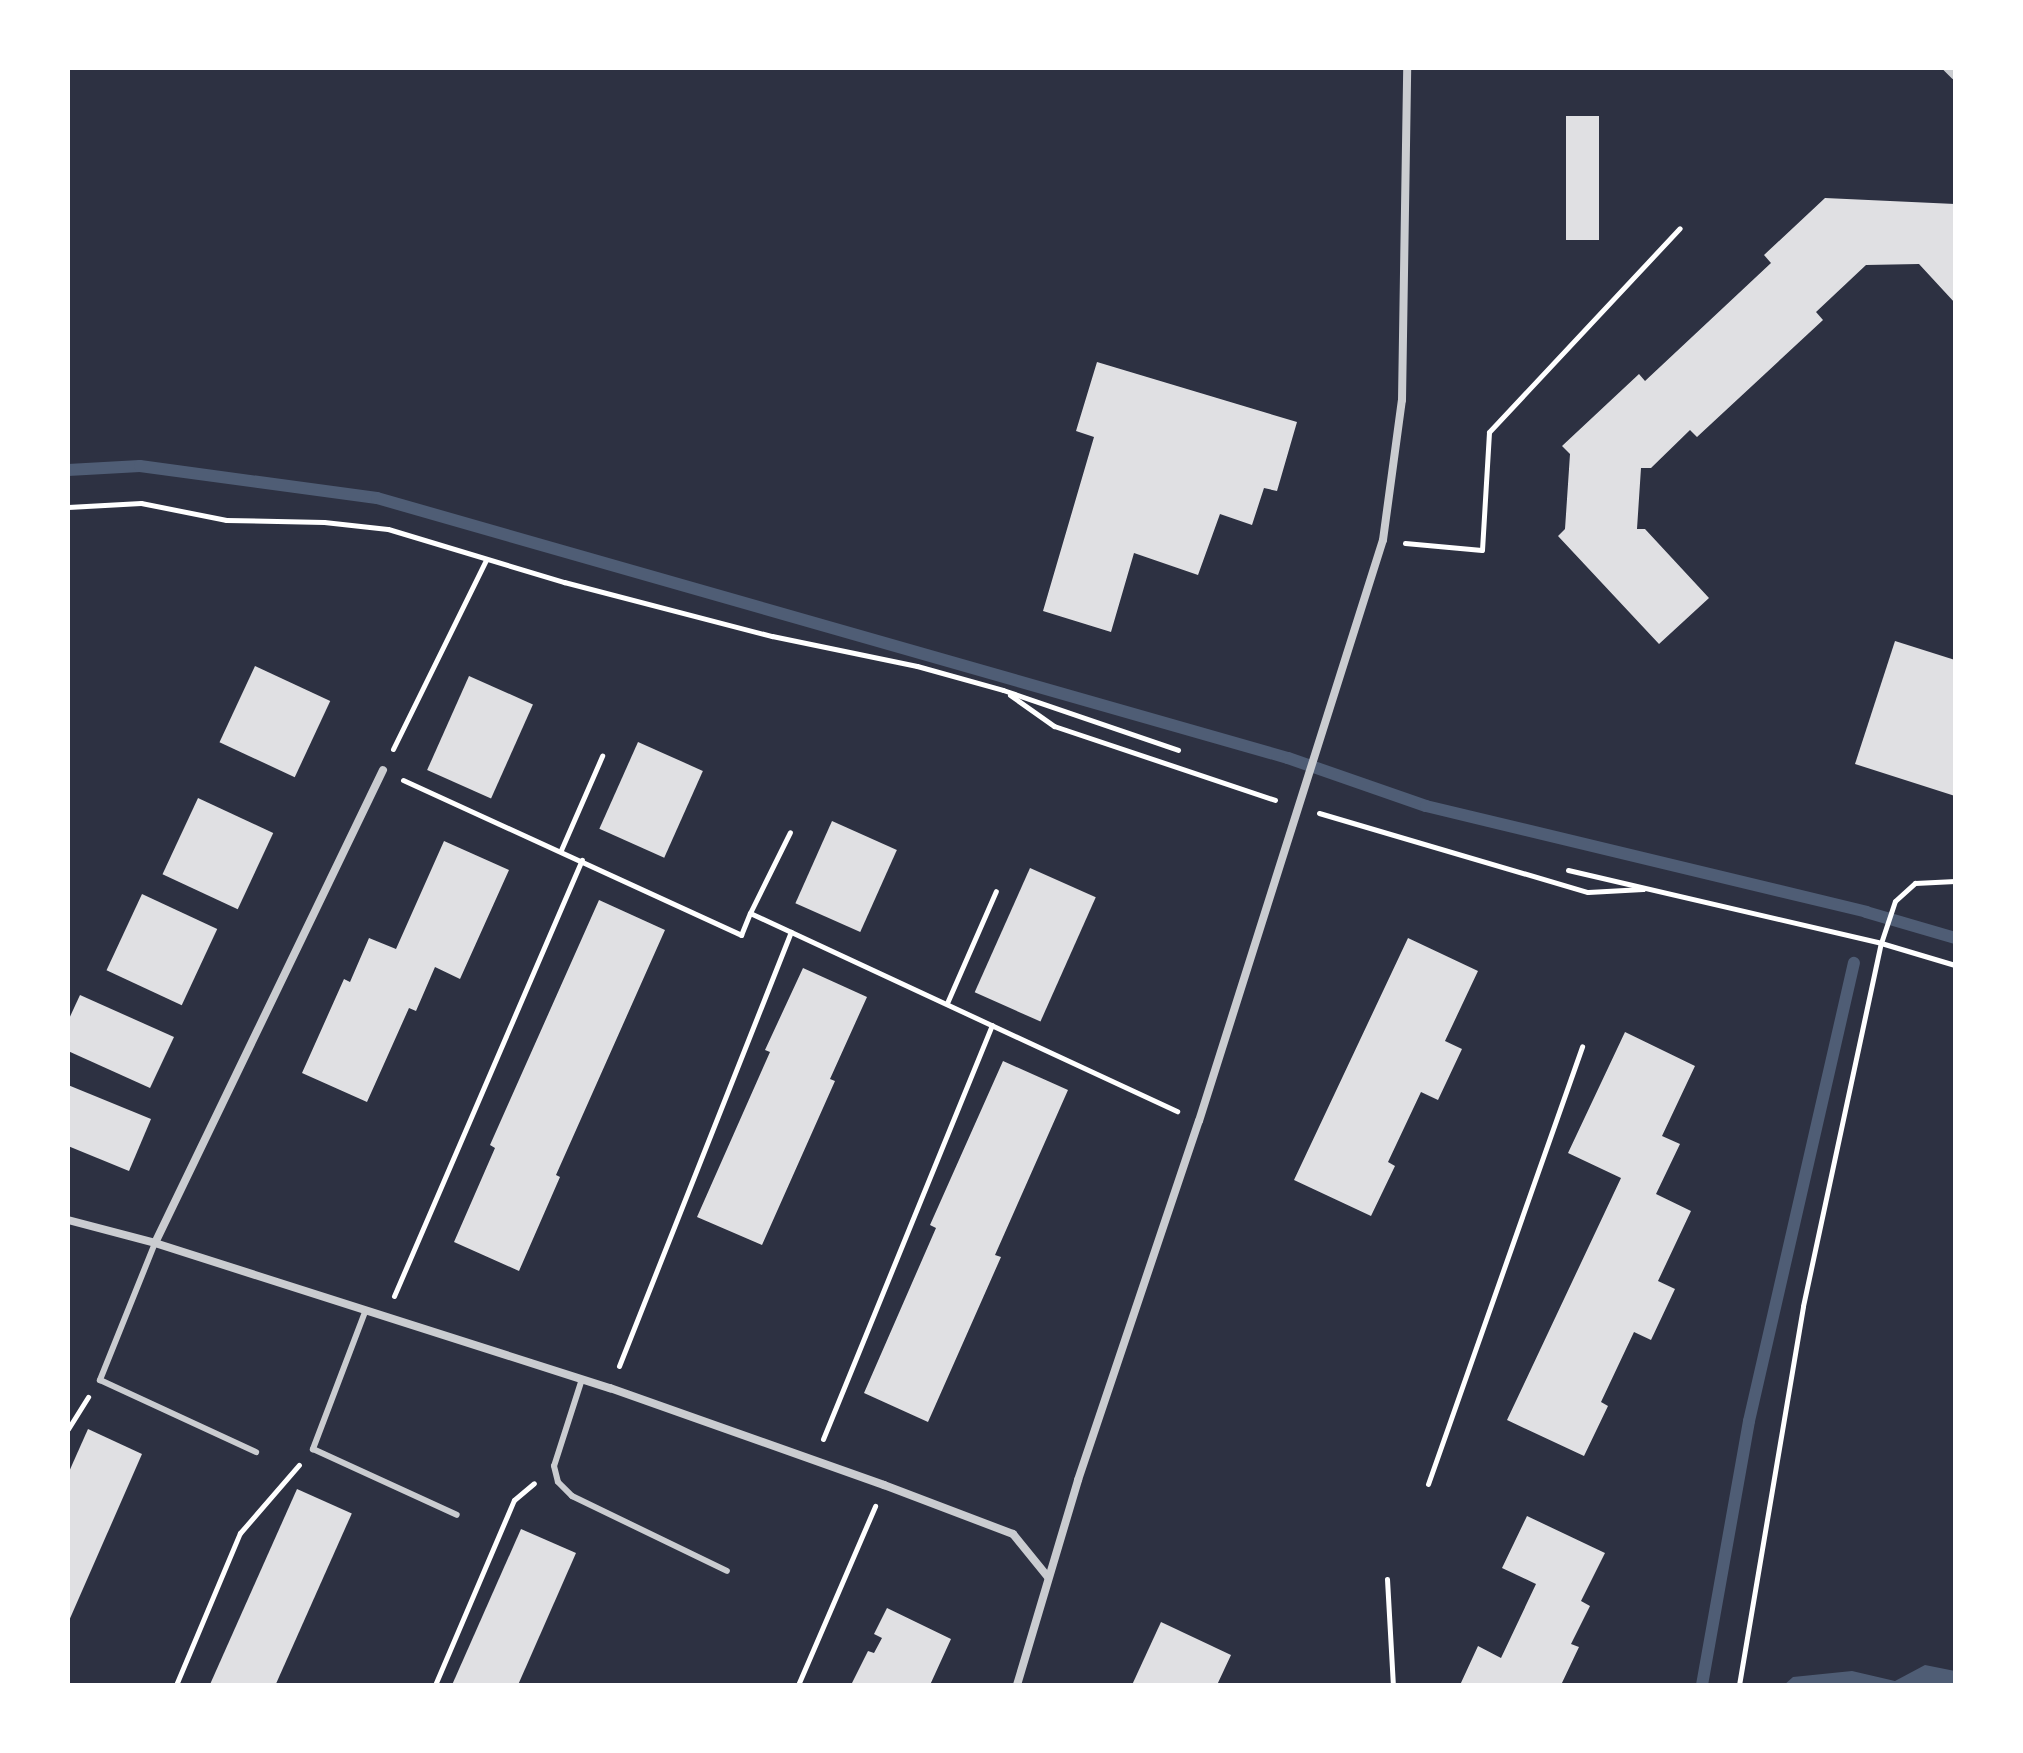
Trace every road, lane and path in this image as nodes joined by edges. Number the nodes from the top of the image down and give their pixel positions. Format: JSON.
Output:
{"nodes":[{"id":1,"x":1407,"y":68,"type":"edge"},
{"id":2,"x":1947,"y":68,"type":"edge"},
{"id":3,"x":1955,"y":76,"type":"edge"},
{"id":4,"x":1680,"y":228,"type":"dead end"},
{"id":5,"x":68,"y":507,"type":"edge"},
{"id":6,"x":1383,"y":540,"type":"junction"},
{"id":7,"x":486,"y":560,"type":"junction"},
{"id":8,"x":1003,"y":690,"type":"junction"},
{"id":9,"x":1178,"y":750,"type":"dead end"},
{"id":10,"x":602,"y":756,"type":"dead end"},
{"id":11,"x":383,"y":770,"type":"junction"},
{"id":12,"x":1300,"y":808,"type":"junction"},
{"id":13,"x":790,"y":832,"type":"dead end"},
{"id":14,"x":561,"y":850,"type":"junction"},
{"id":15,"x":582,"y":860,"type":"junction"},
{"id":16,"x":1568,"y":870,"type":"dead end"},
{"id":17,"x":1955,"y":881,"type":"edge"},
{"id":18,"x":1643,"y":889,"type":"junction"},
{"id":19,"x":996,"y":891,"type":"dead end"},
{"id":20,"x":750,"y":913,"type":"junction"},
{"id":21,"x":791,"y":932,"type":"junction"},
{"id":22,"x":1881,"y":943,"type":"junction"},
{"id":23,"x":1955,"y":965,"type":"edge"},
{"id":24,"x":947,"y":1003,"type":"junction"},
{"id":25,"x":992,"y":1025,"type":"junction"},
{"id":26,"x":1582,"y":1046,"type":"dead end"},
{"id":27,"x":1199,"y":1121,"type":"junction"},
{"id":28,"x":68,"y":1220,"type":"edge"},
{"id":29,"x":155,"y":1243,"type":"junction"},
{"id":30,"x":365,"y":1312,"type":"junction"},
{"id":31,"x":384,"y":1318,"type":"junction"},
{"id":32,"x":582,"y":1379,"type":"junction"},
{"id":33,"x":100,"y":1380,"type":"junction"},
{"id":34,"x":610,"y":1388,"type":"junction"},
{"id":35,"x":68,"y":1429,"type":"edge"},
{"id":36,"x":313,"y":1449,"type":"junction"},
{"id":37,"x":256,"y":1452,"type":"dead end"},
{"id":38,"x":814,"y":1462,"type":"junction"},
{"id":39,"x":554,"y":1466,"type":"junction"},
{"id":40,"x":1428,"y":1484,"type":"dead end"},
{"id":41,"x":884,"y":1485,"type":"junction"},
{"id":42,"x":457,"y":1515,"type":"dead end"},
{"id":43,"x":727,"y":1571,"type":"dead end"},
{"id":44,"x":1048,"y":1577,"type":"junction"},
{"id":45,"x":1387,"y":1579,"type":"dead end"},
{"id":46,"x":176,"y":1685,"type":"edge"},
{"id":47,"x":435,"y":1685,"type":"edge"},
{"id":48,"x":798,"y":1685,"type":"edge"},
{"id":49,"x":1017,"y":1685,"type":"edge"},
{"id":50,"x":1393,"y":1685,"type":"edge"},
{"id":51,"x":1739,"y":1685,"type":"edge"}],
"edges":[{"from":1,"to":6,"type":"street"},
{"from":2,"to":3,"type":"street"},
{"from":4,"to":6,"type":"path"},
{"from":5,"to":7,"type":"path"},
{"from":6,"to":12,"type":"street"},
{"from":7,"to":8,"type":"path"},
{"from":7,"to":11,"type":"path"},
{"from":8,"to":9,"type":"path"},
{"from":8,"to":12,"type":"path"},
{"from":10,"to":14,"type":"path"},
{"from":11,"to":14,"type":"path"},
{"from":11,"to":29,"type":"street"},
{"from":12,"to":18,"type":"path"},
{"from":12,"to":27,"type":"street"},
{"from":13,"to":20,"type":"path"},
{"from":14,"to":15,"type":"path"},
{"from":15,"to":20,"type":"path"},
{"from":15,"to":31,"type":"path"},
{"from":16,"to":18,"type":"path"},
{"from":17,"to":22,"type":"path"},
{"from":18,"to":22,"type":"path"},
{"from":19,"to":24,"type":"path"},
{"from":20,"to":21,"type":"path"},
{"from":21,"to":24,"type":"path"},
{"from":21,"to":34,"type":"path"},
{"from":22,"to":23,"type":"path"},
{"from":22,"to":51,"type":"path"},
{"from":24,"to":25,"type":"path"},
{"from":25,"to":27,"type":"path"},
{"from":25,"to":38,"type":"path"},
{"from":26,"to":40,"type":"path"},
{"from":27,"to":44,"type":"street"},
{"from":28,"to":29,"type":"street"},
{"from":29,"to":30,"type":"street"},
{"from":29,"to":33,"type":"lane"},
{"from":30,"to":31,"type":"street"},
{"from":30,"to":36,"type":"lane"},
{"from":31,"to":32,"type":"street"},
{"from":32,"to":34,"type":"street"},
{"from":32,"to":39,"type":"lane"},
{"from":33,"to":35,"type":"path"},
{"from":33,"to":37,"type":"lane"},
{"from":34,"to":38,"type":"street"},
{"from":36,"to":42,"type":"lane"},
{"from":36,"to":46,"type":"path"},
{"from":38,"to":41,"type":"street"},
{"from":39,"to":43,"type":"lane"},
{"from":39,"to":47,"type":"path"},
{"from":41,"to":44,"type":"street"},
{"from":41,"to":48,"type":"path"},
{"from":44,"to":49,"type":"street"},
{"from":45,"to":50,"type":"path"}]}
